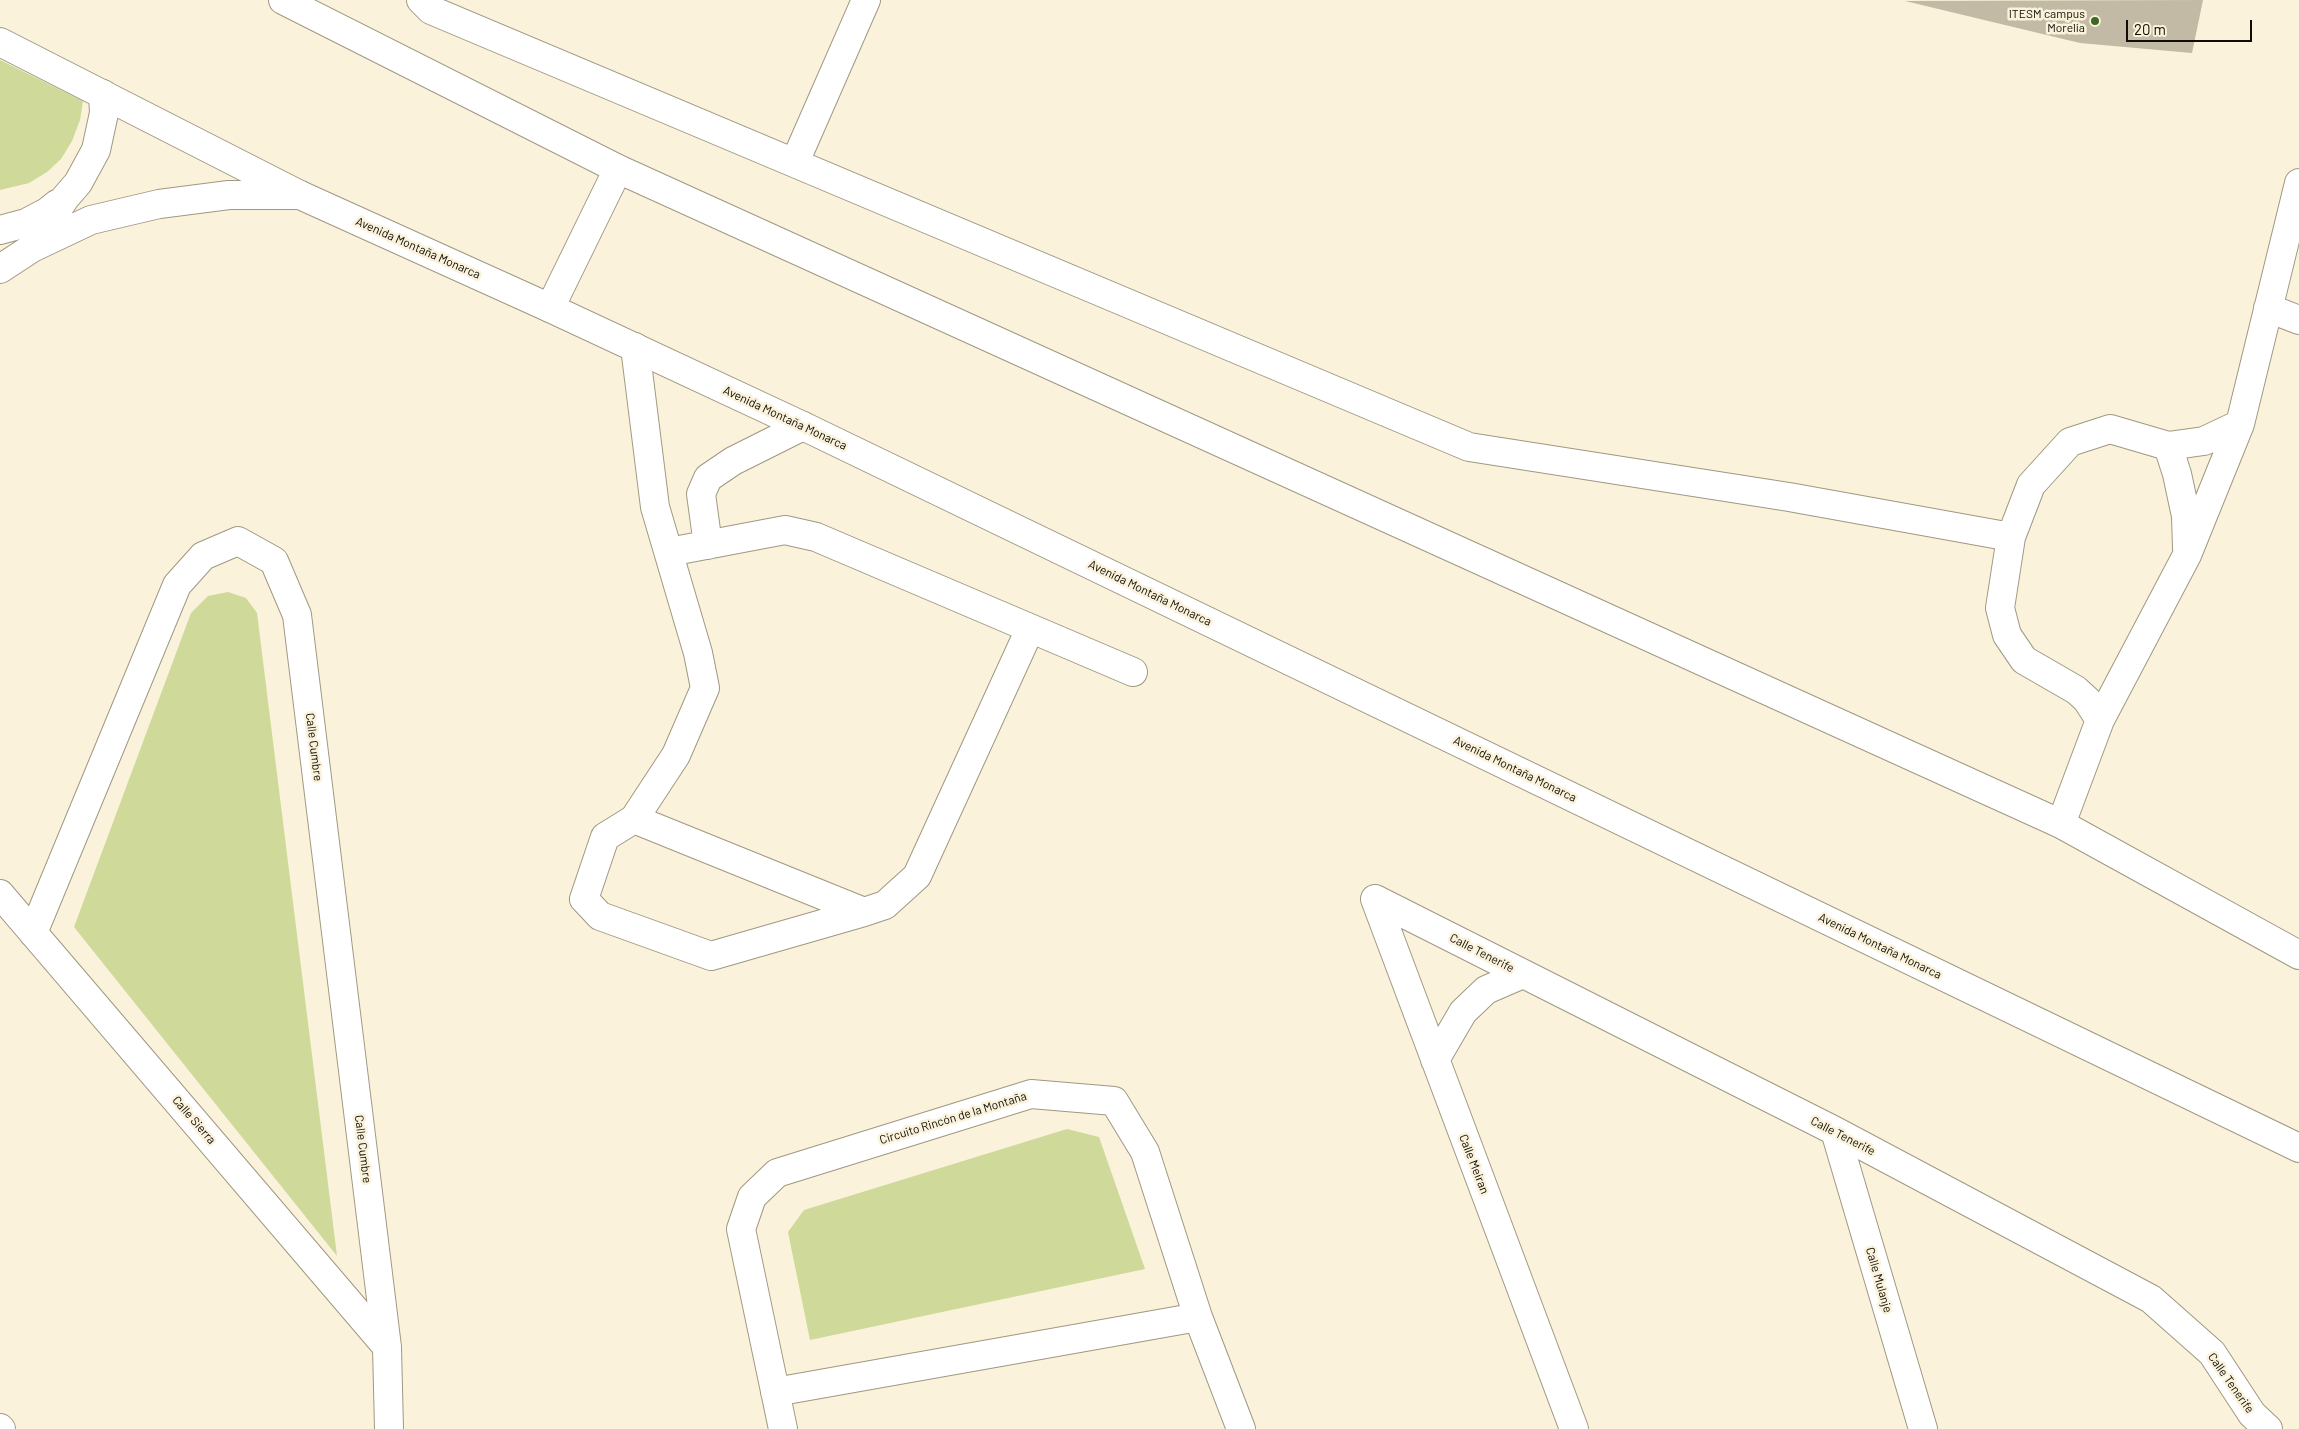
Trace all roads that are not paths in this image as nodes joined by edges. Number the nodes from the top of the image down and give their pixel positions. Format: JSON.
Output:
{"nodes":[{"id":1,"x":284,"y":0,"type":"edge"},
{"id":2,"x":421,"y":0,"type":"edge"},
{"id":3,"x":866,"y":0,"type":"edge"},
{"id":4,"x":0,"y":42,"type":"edge"},
{"id":5,"x":103,"y":94,"type":"junction"},
{"id":6,"x":795,"y":162,"type":"junction"},
{"id":7,"x":618,"y":168,"type":"junction"},
{"id":8,"x":2299,"y":183,"type":"edge"},
{"id":9,"x":300,"y":195,"type":"junction"},
{"id":10,"x":65,"y":198,"type":"junction"},
{"id":11,"x":0,"y":232,"type":"edge"},
{"id":12,"x":32,"y":248,"type":"junction"},
{"id":13,"x":0,"y":269,"type":"edge"},
{"id":14,"x":550,"y":308,"type":"junction"},
{"id":15,"x":2268,"y":308,"type":"junction"},
{"id":16,"x":2299,"y":320,"type":"edge"},
{"id":17,"x":635,"y":347,"type":"junction"},
{"id":18,"x":2240,"y":424,"type":"junction"},
{"id":19,"x":803,"y":426,"type":"junction"},
{"id":20,"x":2168,"y":446,"type":"junction"},
{"id":21,"x":2011,"y":538,"type":"junction"},
{"id":22,"x":708,"y":544,"type":"junction"},
{"id":23,"x":669,"y":552,"type":"junction"},
{"id":24,"x":2187,"y":555,"type":"junction"},
{"id":25,"x":1030,"y":628,"type":"junction"},
{"id":26,"x":1133,"y":672,"type":"dead end"},
{"id":27,"x":2100,"y":720,"type":"junction"},
{"id":28,"x":634,"y":819,"type":"junction"},
{"id":29,"x":2061,"y":824,"type":"junction"},
{"id":30,"x":0,"y":894,"type":"edge"},
{"id":31,"x":1375,"y":899,"type":"joint"},
{"id":32,"x":864,"y":912,"type":"junction"},
{"id":33,"x":33,"y":933,"type":"junction"},
{"id":34,"x":2299,"y":955,"type":"edge"},
{"id":35,"x":1523,"y":974,"type":"junction"},
{"id":36,"x":1435,"y":1060,"type":"junction"},
{"id":37,"x":1835,"y":1131,"type":"junction"},
{"id":38,"x":2299,"y":1148,"type":"edge"},
{"id":39,"x":1198,"y":1317,"type":"junction"},
{"id":40,"x":387,"y":1347,"type":"junction"},
{"id":41,"x":775,"y":1392,"type":"junction"},
{"id":42,"x":389,"y":1429,"type":"edge"},
{"id":43,"x":783,"y":1429,"type":"edge"},
{"id":44,"x":1241,"y":1429,"type":"edge"},
{"id":45,"x":1574,"y":1429,"type":"edge"},
{"id":46,"x":1923,"y":1429,"type":"edge"},
{"id":47,"x":2268,"y":1429,"type":"edge"}],
"edges":[{"from":1,"to":7,"type":"street"},
{"from":2,"to":6,"type":"street"},
{"from":3,"to":6,"type":"street"},
{"from":4,"to":5,"type":"street","name":"Avenida Montaña Monarca"},
{"from":5,"to":9,"type":"street","name":"Avenida Montaña Monarca"},
{"from":5,"to":10,"type":"street"},
{"from":6,"to":21,"type":"street"},
{"from":7,"to":14,"type":"street"},
{"from":7,"to":29,"type":"street"},
{"from":8,"to":15,"type":"street"},
{"from":9,"to":12,"type":"street"},
{"from":9,"to":14,"type":"street","name":"Avenida Montaña Monarca"},
{"from":10,"to":11,"type":"street"},
{"from":10,"to":12,"type":"street"},
{"from":11,"to":12,"type":"street"},
{"from":12,"to":13,"type":"street"},
{"from":14,"to":17,"type":"street","name":"Avenida Montaña Monarca"},
{"from":15,"to":16,"type":"street"},
{"from":15,"to":18,"type":"street"},
{"from":17,"to":19,"type":"street","name":"Avenida Montaña Monarca"},
{"from":17,"to":23,"type":"street"},
{"from":18,"to":20,"type":"street"},
{"from":18,"to":24,"type":"street"},
{"from":19,"to":22,"type":"street"},
{"from":19,"to":38,"type":"street","name":"Avenida Montaña Monarca"},
{"from":20,"to":21,"type":"street"},
{"from":20,"to":24,"type":"street"},
{"from":21,"to":27,"type":"street"},
{"from":22,"to":23,"type":"street"},
{"from":22,"to":25,"type":"street"},
{"from":23,"to":28,"type":"street"},
{"from":24,"to":27,"type":"street"},
{"from":25,"to":26,"type":"street"},
{"from":25,"to":32,"type":"street"},
{"from":27,"to":29,"type":"street"},
{"from":28,"to":32,"type":"street"},
{"from":28,"to":32,"type":"street"},
{"from":29,"to":34,"type":"street"},
{"from":30,"to":33,"type":"street","name":"Calle Sierra"},
{"from":31,"to":35,"type":"street","name":"Calle Tenerife"},
{"from":31,"to":36,"type":"street","name":"Calle Meiran"},
{"from":33,"to":40,"type":"street","name":"Calle Sierra"},
{"from":33,"to":40,"type":"street","name":"Calle Cumbre"},
{"from":35,"to":36,"type":"street"},
{"from":35,"to":37,"type":"street","name":"Calle Tenerife"},
{"from":36,"to":45,"type":"street","name":"Calle Meiran"},
{"from":37,"to":46,"type":"street","name":"Calle Mulanje"},
{"from":37,"to":47,"type":"street","name":"Calle Tenerife"},
{"from":39,"to":41,"type":"street"},
{"from":39,"to":41,"type":"street","name":"Circuito Rincón de la Montaña"},
{"from":39,"to":44,"type":"street","name":"Circuito Rincón de la Montaña"},
{"from":40,"to":42,"type":"street","name":"Calle Cumbre"},
{"from":41,"to":43,"type":"street","name":"Circuito Rincón de la Montaña"}]}
